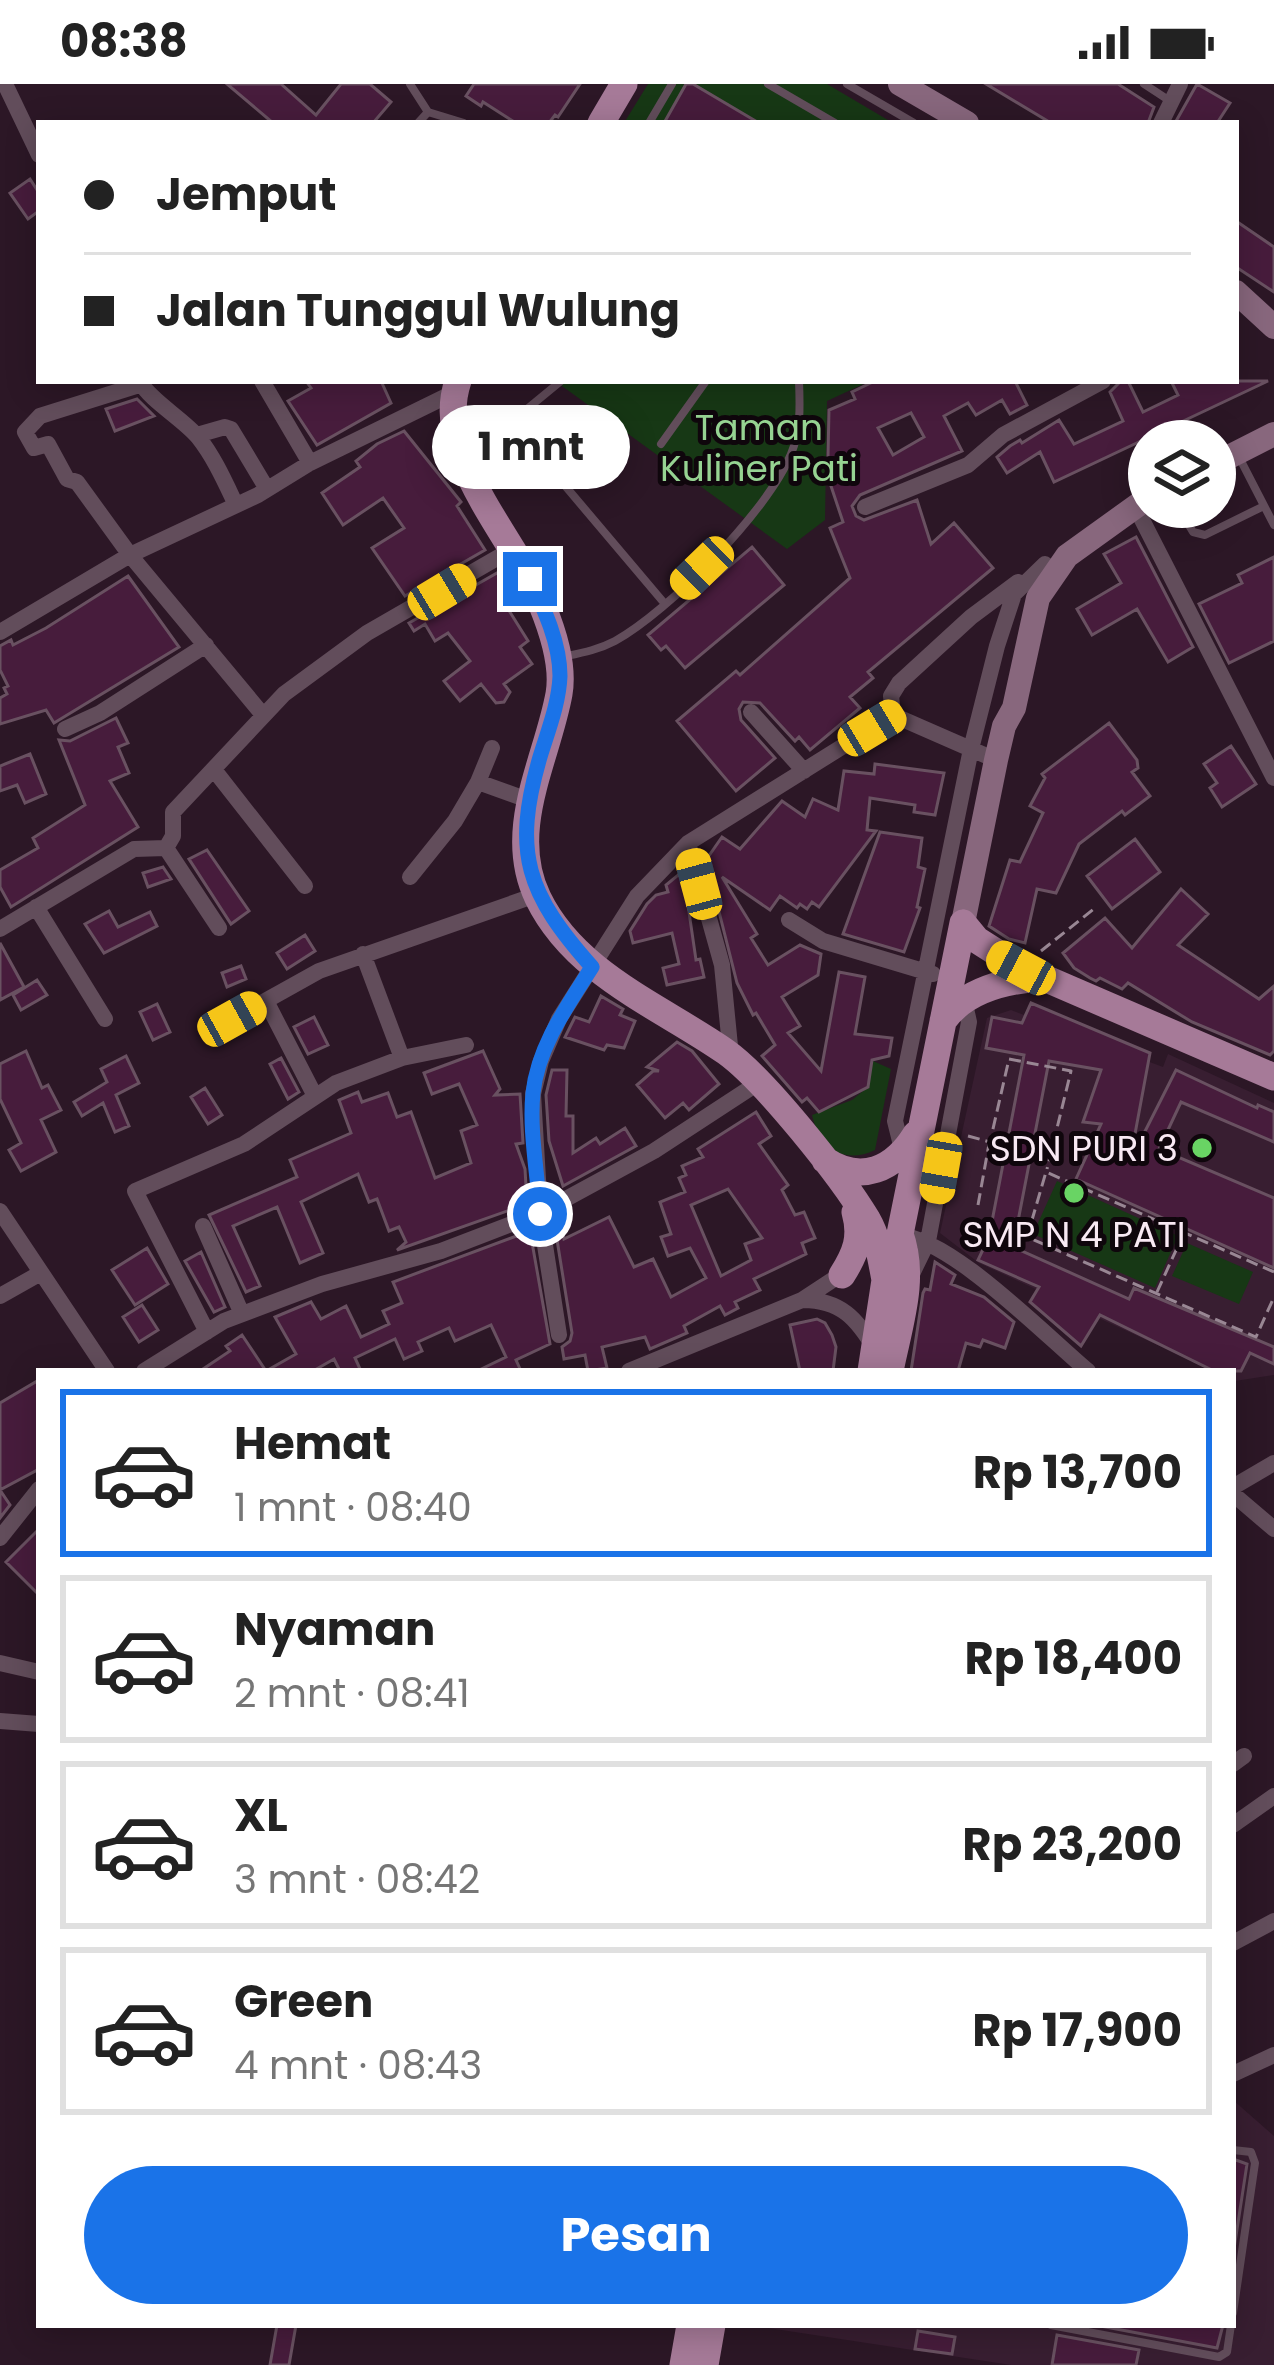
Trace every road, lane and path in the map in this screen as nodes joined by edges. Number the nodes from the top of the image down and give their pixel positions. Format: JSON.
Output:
{"nodes":[{"id":1,"x":5,"y":84,"type":"edge"},
{"id":2,"x":410,"y":84,"type":"edge"},
{"id":3,"x":624,"y":84,"type":"edge"},
{"id":4,"x":673,"y":84,"type":"edge"},
{"id":5,"x":768,"y":84,"type":"edge"},
{"id":6,"x":847,"y":84,"type":"edge"},
{"id":7,"x":896,"y":84,"type":"edge"},
{"id":8,"x":1144,"y":84,"type":"edge"},
{"id":9,"x":1180,"y":84,"type":"edge"},
{"id":10,"x":1171,"y":101,"type":"junction"},
{"id":11,"x":880,"y":103,"type":"junction"},
{"id":12,"x":428,"y":112,"type":"junction"},
{"id":13,"x":935,"y":115,"type":"edge"},
{"id":14,"x":421,"y":120,"type":"edge"},
{"id":15,"x":454,"y":120,"type":"edge"},
{"id":16,"x":603,"y":120,"type":"edge"},
{"id":17,"x":651,"y":120,"type":"edge"},
{"id":18,"x":831,"y":120,"type":"edge"},
{"id":19,"x":909,"y":120,"type":"edge"},
{"id":20,"x":1162,"y":120,"type":"edge"},
{"id":21,"x":36,"y":149,"type":"edge"},
{"id":22,"x":1241,"y":303,"type":"edge"},
{"id":23,"x":1274,"y":327,"type":"edge"},
{"id":24,"x":264,"y":384,"type":"edge"},
{"id":25,"x":558,"y":384,"type":"edge"},
{"id":26,"x":704,"y":384,"type":"edge"},
{"id":27,"x":799,"y":384,"type":"edge"},
{"id":28,"x":1098,"y":384,"type":"edge"},
{"id":29,"x":455,"y":387,"type":"edge"},
{"id":30,"x":512,"y":423,"type":"junction"},
{"id":31,"x":197,"y":435,"type":"junction"},
{"id":32,"x":1274,"y":436,"type":"edge"},
{"id":33,"x":661,"y":444,"type":"dead end"},
{"id":34,"x":1236,"y":454,"type":"edge"},
{"id":35,"x":465,"y":459,"type":"junction"},
{"id":36,"x":310,"y":463,"type":"junction"},
{"id":37,"x":1236,"y":471,"type":"edge"},
{"id":38,"x":267,"y":489,"type":"junction"},
{"id":39,"x":1128,"y":504,"type":"edge"},
{"id":40,"x":236,"y":505,"type":"junction"},
{"id":41,"x":1264,"y":506,"type":"junction"},
{"id":42,"x":865,"y":507,"type":"dead end"},
{"id":43,"x":1128,"y":510,"type":"edge"},
{"id":44,"x":1236,"y":520,"type":"edge"},
{"id":45,"x":1274,"y":525,"type":"edge"},
{"id":46,"x":1155,"y":528,"type":"edge"},
{"id":47,"x":1191,"y":528,"type":"edge"},
{"id":48,"x":1219,"y":528,"type":"edge"},
{"id":49,"x":511,"y":550,"type":"junction"},
{"id":50,"x":130,"y":555,"type":"junction"},
{"id":51,"x":1045,"y":563,"type":"junction"},
{"id":52,"x":665,"y":604,"type":"junction"},
{"id":53,"x":0,"y":632,"type":"edge"},
{"id":54,"x":206,"y":645,"type":"junction"},
{"id":55,"x":558,"y":658,"type":"junction"},
{"id":56,"x":751,"y":712,"type":"dead end"},
{"id":57,"x":262,"y":715,"type":"junction"},
{"id":58,"x":893,"y":715,"type":"junction"},
{"id":59,"x":1004,"y":726,"type":"junction"},
{"id":60,"x":64,"y":730,"type":"dead end"},
{"id":61,"x":492,"y":748,"type":"dead end"},
{"id":62,"x":970,"y":749,"type":"junction"},
{"id":63,"x":996,"y":760,"type":"junction"},
{"id":64,"x":215,"y":771,"type":"junction"},
{"id":65,"x":804,"y":771,"type":"junction"},
{"id":66,"x":1274,"y":778,"type":"edge"},
{"id":67,"x":478,"y":782,"type":"junction"},
{"id":68,"x":528,"y":800,"type":"junction"},
{"id":69,"x":688,"y":843,"type":"junction"},
{"id":70,"x":166,"y":848,"type":"junction"},
{"id":71,"x":410,"y":877,"type":"dead end"},
{"id":72,"x":305,"y":886,"type":"dead end"},
{"id":73,"x":536,"y":895,"type":"junction"},
{"id":74,"x":37,"y":907,"type":"junction"},
{"id":75,"x":1095,"y":908,"type":"dead end"},
{"id":76,"x":789,"y":920,"type":"dead end"},
{"id":77,"x":963,"y":923,"type":"junction"},
{"id":78,"x":0,"y":928,"type":"edge"},
{"id":79,"x":219,"y":928,"type":"dead end"},
{"id":80,"x":363,"y":954,"type":"junction"},
{"id":81,"x":592,"y":967,"type":"junction"},
{"id":82,"x":1034,"y":972,"type":"junction"},
{"id":83,"x":948,"y":984,"type":"junction"},
{"id":84,"x":266,"y":1001,"type":"junction"},
{"id":85,"x":105,"y":1019,"type":"dead end"},
{"id":86,"x":232,"y":1019,"type":"dead end"},
{"id":87,"x":466,"y":1045,"type":"dead end"},
{"id":88,"x":731,"y":1056,"type":"junction"},
{"id":89,"x":403,"y":1058,"type":"junction"},
{"id":90,"x":1274,"y":1077,"type":"edge"},
{"id":91,"x":758,"y":1083,"type":"junction"},
{"id":92,"x":316,"y":1096,"type":"junction"},
{"id":93,"x":934,"y":1128,"type":"junction"},
{"id":94,"x":990,"y":1142,"type":"junction"},
{"id":95,"x":907,"y":1165,"type":"junction"},
{"id":96,"x":830,"y":1169,"type":"junction"},
{"id":97,"x":1046,"y":1172,"type":"junction"},
{"id":98,"x":978,"y":1205,"type":"dead end"},
{"id":99,"x":0,"y":1211,"type":"edge"},
{"id":100,"x":540,"y":1214,"type":"junction"},
{"id":101,"x":203,"y":1226,"type":"dead end"},
{"id":102,"x":1184,"y":1233,"type":"junction"},
{"id":103,"x":889,"y":1241,"type":"junction"},
{"id":104,"x":928,"y":1241,"type":"junction"},
{"id":105,"x":1274,"y":1273,"type":"edge"},
{"id":106,"x":38,"y":1274,"type":"junction"},
{"id":107,"x":842,"y":1275,"type":"junction"},
{"id":108,"x":896,"y":1282,"type":"junction"},
{"id":109,"x":1156,"y":1294,"type":"junction"},
{"id":110,"x":0,"y":1296,"type":"edge"},
{"id":111,"x":1274,"y":1297,"type":"edge"},
{"id":112,"x":802,"y":1300,"type":"junction"},
{"id":113,"x":242,"y":1314,"type":"junction"},
{"id":114,"x":207,"y":1332,"type":"junction"},
{"id":115,"x":559,"y":1335,"type":"dead end"},
{"id":116,"x":879,"y":1364,"type":"edge"},
{"id":117,"x":105,"y":1368,"type":"edge"},
{"id":118,"x":149,"y":1368,"type":"edge"},
{"id":119,"x":639,"y":1368,"type":"edge"},
{"id":120,"x":1084,"y":1368,"type":"edge"},
{"id":121,"x":1274,"y":1463,"type":"edge"},
{"id":122,"x":1236,"y":1488,"type":"edge"},
{"id":123,"x":36,"y":1493,"type":"edge"},
{"id":124,"x":1236,"y":1493,"type":"edge"},
{"id":125,"x":1274,"y":1529,"type":"edge"},
{"id":126,"x":0,"y":1538,"type":"edge"},
{"id":127,"x":0,"y":1663,"type":"edge"},
{"id":128,"x":36,"y":1671,"type":"edge"},
{"id":129,"x":0,"y":1721,"type":"edge"},
{"id":130,"x":36,"y":1724,"type":"edge"},
{"id":131,"x":1274,"y":1796,"type":"edge"},
{"id":132,"x":1236,"y":1824,"type":"edge"},
{"id":133,"x":1274,"y":1922,"type":"edge"},
{"id":134,"x":1236,"y":1941,"type":"edge"},
{"id":135,"x":1274,"y":2055,"type":"edge"},
{"id":136,"x":1236,"y":2073,"type":"edge"},
{"id":137,"x":1236,"y":2150,"type":"edge"},
{"id":138,"x":1236,"y":2294,"type":"edge"},
{"id":139,"x":689,"y":2328,"type":"edge"},
{"id":140,"x":711,"y":2328,"type":"edge"},
{"id":141,"x":1067,"y":2328,"type":"edge"},
{"id":142,"x":1231,"y":2328,"type":"edge"},
{"id":143,"x":683,"y":2365,"type":"edge"},
{"id":144,"x":705,"y":2365,"type":"edge"}],
"edges":[{"from":1,"to":21,"type":"street"},
{"from":2,"to":12,"type":"lane"},
{"from":3,"to":16,"type":"main road"},
{"from":4,"to":17,"type":"lane"},
{"from":5,"to":18,"type":"lane"},
{"from":6,"to":11,"type":"lane"},
{"from":7,"to":11,"type":"lane"},
{"from":7,"to":13,"type":"main road"},
{"from":8,"to":10,"type":"lane"},
{"from":9,"to":10,"type":"street"},
{"from":10,"to":20,"type":"street"},
{"from":11,"to":19,"type":"lane"},
{"from":12,"to":14,"type":"lane"},
{"from":12,"to":15,"type":"lane"},
{"from":22,"to":23,"type":"main road"},
{"from":24,"to":36,"type":"street"},
{"from":25,"to":30,"type":"lane"},
{"from":26,"to":33,"type":"lane"},
{"from":27,"to":52,"type":"lane"},
{"from":28,"to":42,"type":"street"},
{"from":29,"to":35,"type":"main road"},
{"from":29,"to":36,"type":"street"},
{"from":30,"to":35,"type":"lane"},
{"from":30,"to":52,"type":"lane"},
{"from":31,"to":38,"type":"street"},
{"from":31,"to":40,"type":"street"},
{"from":31,"to":50,"type":"street"},
{"from":32,"to":34,"type":"main road"},
{"from":35,"to":49,"type":"main road"},
{"from":36,"to":38,"type":"street"},
{"from":37,"to":41,"type":"lane"},
{"from":38,"to":40,"type":"street"},
{"from":39,"to":51,"type":"main road"},
{"from":40,"to":50,"type":"street"},
{"from":41,"to":44,"type":"lane"},
{"from":41,"to":45,"type":"lane"},
{"from":43,"to":59,"type":"main road"},
{"from":46,"to":66,"type":"street"},
{"from":47,"to":48,"type":"lane"},
{"from":49,"to":55,"type":"main road"},
{"from":49,"to":57,"type":"street"},
{"from":50,"to":53,"type":"street"},
{"from":50,"to":54,"type":"street"},
{"from":51,"to":58,"type":"street"},
{"from":51,"to":59,"type":"main road"},
{"from":51,"to":62,"type":"street"},
{"from":52,"to":55,"type":"lane"},
{"from":54,"to":57,"type":"street"},
{"from":54,"to":60,"type":"street"},
{"from":55,"to":68,"type":"main road"},
{"from":56,"to":65,"type":"street"},
{"from":57,"to":64,"type":"street"},
{"from":58,"to":62,"type":"street"},
{"from":58,"to":65,"type":"street"},
{"from":59,"to":63,"type":"main road"},
{"from":61,"to":67,"type":"street"},
{"from":62,"to":63,"type":"street"},
{"from":62,"to":83,"type":"street"},
{"from":63,"to":77,"type":"main road"},
{"from":64,"to":70,"type":"street"},
{"from":64,"to":72,"type":"street"},
{"from":65,"to":69,"type":"street"},
{"from":67,"to":68,"type":"street"},
{"from":67,"to":71,"type":"street"},
{"from":68,"to":73,"type":"main road"},
{"from":69,"to":81,"type":"street"},
{"from":69,"to":88,"type":"street"},
{"from":70,"to":74,"type":"street"},
{"from":70,"to":79,"type":"street"},
{"from":73,"to":80,"type":"street"},
{"from":73,"to":81,"type":"main road"},
{"from":74,"to":78,"type":"street"},
{"from":74,"to":85,"type":"street"},
{"from":75,"to":82,"type":"path"},
{"from":76,"to":83,"type":"street"},
{"from":77,"to":82,"type":"main road"},
{"from":77,"to":83,"type":"main road"},
{"from":80,"to":84,"type":"street"},
{"from":80,"to":89,"type":"street"},
{"from":81,"to":88,"type":"main road"},
{"from":81,"to":100,"type":"street"},
{"from":82,"to":83,"type":"main road"},
{"from":82,"to":90,"type":"main road"},
{"from":83,"to":93,"type":"main road"},
{"from":83,"to":93,"type":"street"},
{"from":83,"to":95,"type":"street"},
{"from":84,"to":86,"type":"street"},
{"from":84,"to":92,"type":"street"},
{"from":87,"to":89,"type":"street"},
{"from":88,"to":91,"type":"main road"},
{"from":89,"to":92,"type":"street"},
{"from":91,"to":96,"type":"main road"},
{"from":91,"to":100,"type":"street"},
{"from":92,"to":114,"type":"street"},
{"from":93,"to":94,"type":"path"},
{"from":93,"to":95,"type":"main road"},
{"from":93,"to":104,"type":"street"},
{"from":94,"to":97,"type":"path"},
{"from":94,"to":98,"type":"path"},
{"from":95,"to":96,"type":"main road"},
{"from":95,"to":103,"type":"main road"},
{"from":96,"to":103,"type":"main road"},
{"from":96,"to":107,"type":"main road"},
{"from":97,"to":102,"type":"path"},
{"from":97,"to":109,"type":"path"},
{"from":99,"to":106,"type":"street"},
{"from":100,"to":113,"type":"street"},
{"from":100,"to":115,"type":"street"},
{"from":101,"to":113,"type":"street"},
{"from":102,"to":105,"type":"path"},
{"from":102,"to":109,"type":"path"},
{"from":103,"to":104,"type":"street"},
{"from":103,"to":107,"type":"street"},
{"from":103,"to":108,"type":"main road"},
{"from":104,"to":108,"type":"street"},
{"from":104,"to":120,"type":"street"},
{"from":106,"to":110,"type":"street"},
{"from":106,"to":117,"type":"street"},
{"from":107,"to":112,"type":"street"},
{"from":108,"to":116,"type":"main road"},
{"from":109,"to":111,"type":"path"},
{"from":112,"to":116,"type":"street"},
{"from":112,"to":119,"type":"street"},
{"from":113,"to":114,"type":"street"},
{"from":114,"to":118,"type":"street"},
{"from":121,"to":122,"type":"street"},
{"from":123,"to":126,"type":"street"},
{"from":124,"to":125,"type":"street"},
{"from":127,"to":128,"type":"street"},
{"from":129,"to":130,"type":"street"},
{"from":131,"to":132,"type":"street"},
{"from":133,"to":134,"type":"street"},
{"from":135,"to":136,"type":"street"},
{"from":137,"to":138,"type":"lane"},
{"from":139,"to":143,"type":"main road"},
{"from":140,"to":144,"type":"main road"},
{"from":141,"to":142,"type":"lane"}]}
